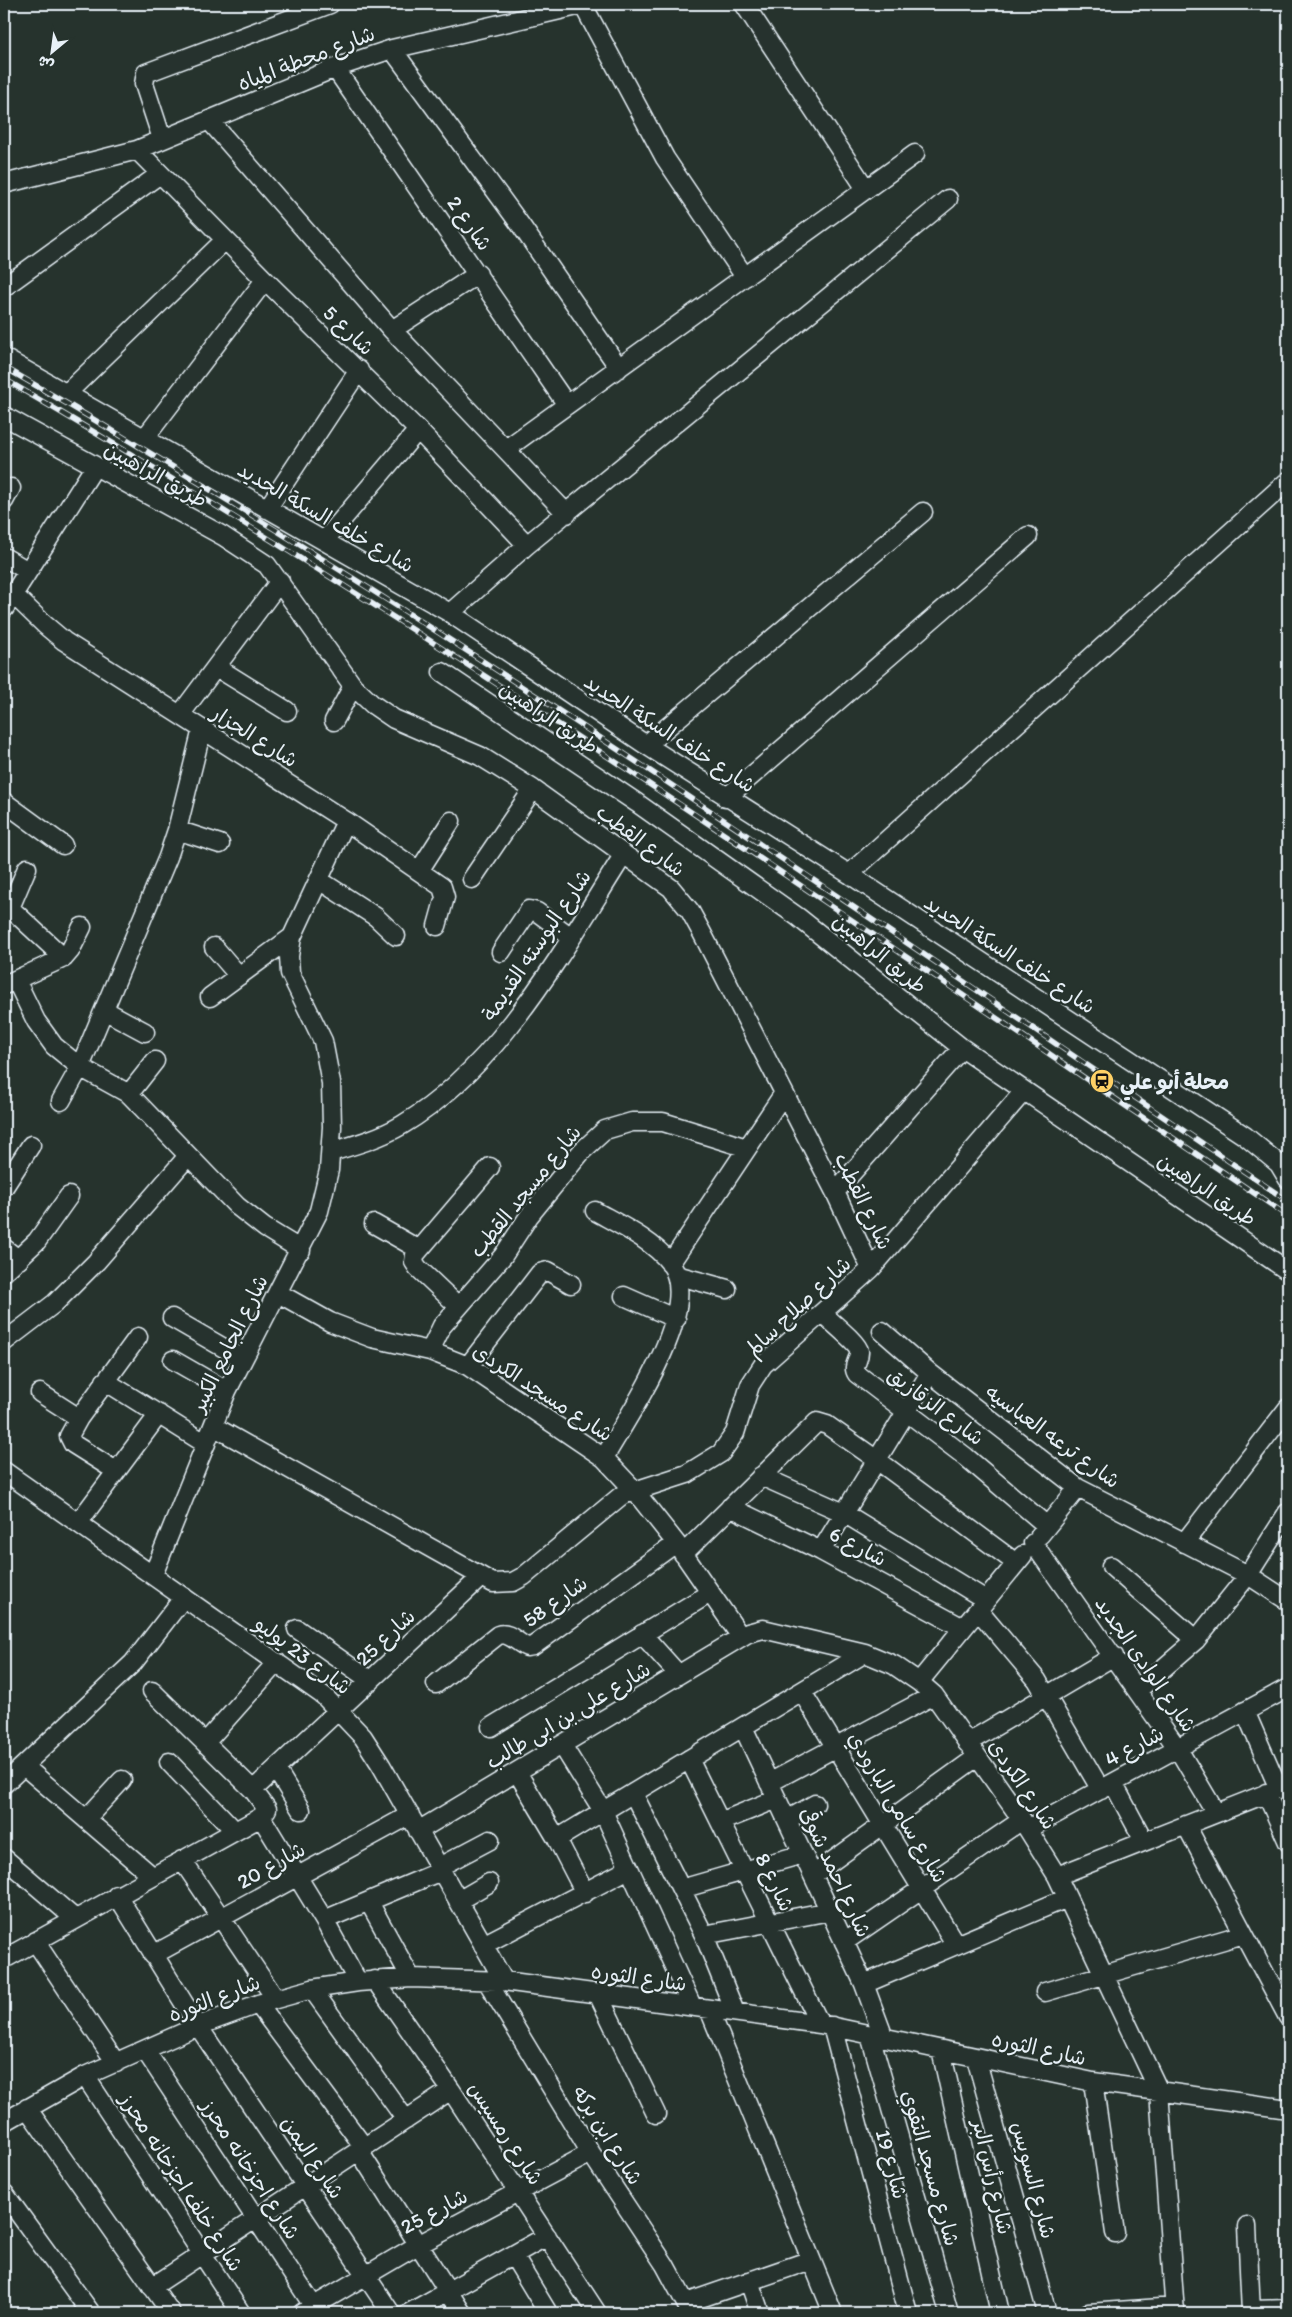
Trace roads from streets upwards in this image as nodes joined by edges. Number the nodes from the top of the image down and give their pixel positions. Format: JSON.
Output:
{"nodes":[{"id":1,"x":330,"y":4,"type":"edge"},
{"id":2,"x":585,"y":4,"type":"edge"},
{"id":3,"x":744,"y":4,"type":"edge"},
{"id":4,"x":392,"y":49,"type":"junction"},
{"id":5,"x":335,"y":68,"type":"junction"},
{"id":6,"x":209,"y":120,"type":"junction"},
{"id":7,"x":162,"y":140,"type":"junction"},
{"id":8,"x":137,"y":150,"type":"junction"},
{"id":9,"x":915,"y":154,"type":"dead end"},
{"id":10,"x":160,"y":174,"type":"junction"},
{"id":11,"x":4,"y":184,"type":"edge"},
{"id":12,"x":866,"y":189,"type":"junction"},
{"id":13,"x":948,"y":199,"type":"dead end"},
{"id":14,"x":225,"y":240,"type":"junction"},
{"id":15,"x":478,"y":274,"type":"junction"},
{"id":16,"x":745,"y":277,"type":"junction"},
{"id":17,"x":265,"y":280,"type":"junction"},
{"id":18,"x":4,"y":288,"type":"edge"},
{"id":19,"x":392,"y":330,"type":"junction"},
{"id":20,"x":4,"y":358,"type":"edge"},
{"id":21,"x":618,"y":368,"type":"junction"},
{"id":22,"x":359,"y":370,"type":"junction"},
{"id":23,"x":66,"y":394,"type":"junction"},
{"id":24,"x":567,"y":405,"type":"junction"},
{"id":25,"x":4,"y":416,"type":"edge"},
{"id":26,"x":418,"y":430,"type":"junction"},
{"id":27,"x":144,"y":438,"type":"junction"},
{"id":28,"x":506,"y":449,"type":"junction"},
{"id":29,"x":95,"y":466,"type":"junction"},
{"id":30,"x":1288,"y":481,"type":"edge"},
{"id":31,"x":267,"y":508,"type":"junction"},
{"id":32,"x":923,"y":512,"type":"dead end"},
{"id":33,"x":567,"y":514,"type":"junction"},
{"id":34,"x":1028,"y":536,"type":"dead end"},
{"id":35,"x":324,"y":541,"type":"junction"},
{"id":36,"x":526,"y":545,"type":"junction"},
{"id":37,"x":4,"y":557,"type":"edge"},
{"id":38,"x":28,"y":571,"type":"junction"},
{"id":39,"x":280,"y":580,"type":"junction"},
{"id":40,"x":7,"y":601,"type":"edge"},
{"id":41,"x":450,"y":613,"type":"junction"},
{"id":42,"x":216,"y":667,"type":"junction"},
{"id":43,"x":442,"y":672,"type":"dead end"},
{"id":44,"x":353,"y":686,"type":"junction"},
{"id":45,"x":287,"y":711,"type":"dead end"},
{"id":46,"x":180,"y":715,"type":"junction"},
{"id":47,"x":334,"y":721,"type":"dead end"},
{"id":48,"x":202,"y":729,"type":"junction"},
{"id":49,"x":646,"y":745,"type":"junction"},
{"id":50,"x":532,"y":789,"type":"junction"},
{"id":51,"x":726,"y":798,"type":"junction"},
{"id":52,"x":4,"y":802,"type":"edge"},
{"id":53,"x":346,"y":820,"type":"junction"},
{"id":54,"x":451,"y":821,"type":"dead end"},
{"id":55,"x":177,"y":830,"type":"junction"},
{"id":56,"x":220,"y":844,"type":"dead end"},
{"id":57,"x":63,"y":845,"type":"dead end"},
{"id":58,"x":624,"y":854,"type":"junction"},
{"id":59,"x":26,"y":868,"type":"dead end"},
{"id":60,"x":419,"y":871,"type":"junction"},
{"id":61,"x":849,"y":874,"type":"junction"},
{"id":62,"x":319,"y":880,"type":"junction"},
{"id":63,"x":472,"y":880,"type":"dead end"},
{"id":64,"x":7,"y":906,"type":"edge"},
{"id":65,"x":437,"y":926,"type":"dead end"},
{"id":66,"x":82,"y":927,"type":"dead end"},
{"id":67,"x":396,"y":936,"type":"dead end"},
{"id":68,"x":571,"y":937,"type":"junction"},
{"id":69,"x":292,"y":938,"type":"junction"},
{"id":70,"x":214,"y":947,"type":"dead end"},
{"id":71,"x":501,"y":952,"type":"dead end"},
{"id":72,"x":64,"y":958,"type":"junction"},
{"id":73,"x":239,"y":976,"type":"junction"},
{"id":74,"x":10,"y":982,"type":"edge"},
{"id":75,"x":210,"y":997,"type":"dead end"},
{"id":76,"x":104,"y":1010,"type":"junction"},
{"id":77,"x":145,"y":1032,"type":"dead end"},
{"id":78,"x":962,"y":1048,"type":"junction"},
{"id":79,"x":155,"y":1061,"type":"dead end"},
{"id":80,"x":80,"y":1067,"type":"junction"},
{"id":81,"x":1024,"y":1091,"type":"junction"},
{"id":82,"x":129,"y":1094,"type":"junction"},
{"id":83,"x":784,"y":1094,"type":"junction"},
{"id":84,"x":61,"y":1101,"type":"dead end"},
{"id":85,"x":31,"y":1145,"type":"dead end"},
{"id":86,"x":747,"y":1148,"type":"junction"},
{"id":87,"x":331,"y":1152,"type":"junction"},
{"id":88,"x":188,"y":1156,"type":"junction"},
{"id":89,"x":1284,"y":1159,"type":"edge"},
{"id":90,"x":490,"y":1167,"type":"dead end"},
{"id":91,"x":1288,"y":1179,"type":"edge"},
{"id":92,"x":4,"y":1187,"type":"edge"},
{"id":93,"x":835,"y":1192,"type":"junction"},
{"id":94,"x":69,"y":1196,"type":"dead end"},
{"id":95,"x":595,"y":1211,"type":"dead end"},
{"id":96,"x":374,"y":1224,"type":"dead end"},
{"id":97,"x":4,"y":1248,"type":"edge"},
{"id":98,"x":418,"y":1249,"type":"junction"},
{"id":99,"x":301,"y":1250,"type":"junction"},
{"id":100,"x":19,"y":1260,"type":"junction"},
{"id":101,"x":872,"y":1269,"type":"junction"},
{"id":102,"x":673,"y":1270,"type":"junction"},
{"id":103,"x":1288,"y":1271,"type":"edge"},
{"id":104,"x":4,"y":1272,"type":"edge"},
{"id":105,"x":571,"y":1284,"type":"dead end"},
{"id":106,"x":727,"y":1289,"type":"dead end"},
{"id":107,"x":278,"y":1293,"type":"junction"},
{"id":108,"x":624,"y":1296,"type":"dead end"},
{"id":109,"x":458,"y":1306,"type":"junction"},
{"id":110,"x":822,"y":1313,"type":"junction"},
{"id":111,"x":172,"y":1318,"type":"dead end"},
{"id":112,"x":676,"y":1319,"type":"junction"},
{"id":113,"x":882,"y":1332,"type":"dead end"},
{"id":114,"x":138,"y":1337,"type":"dead end"},
{"id":115,"x":4,"y":1342,"type":"edge"},
{"id":116,"x":430,"y":1351,"type":"junction"},
{"id":117,"x":243,"y":1359,"type":"junction"},
{"id":118,"x":173,"y":1360,"type":"dead end"},
{"id":119,"x":468,"y":1366,"type":"junction"},
{"id":120,"x":930,"y":1373,"type":"junction"},
{"id":121,"x":105,"y":1381,"type":"junction"},
{"id":122,"x":227,"y":1391,"type":"junction"},
{"id":123,"x":40,"y":1393,"type":"dead end"},
{"id":124,"x":1288,"y":1408,"type":"edge"},
{"id":125,"x":906,"y":1411,"type":"junction"},
{"id":126,"x":159,"y":1414,"type":"junction"},
{"id":127,"x":79,"y":1418,"type":"junction"},
{"id":128,"x":213,"y":1426,"type":"junction"},
{"id":129,"x":206,"y":1444,"type":"junction"},
{"id":130,"x":604,"y":1458,"type":"junction"},
{"id":131,"x":877,"y":1460,"type":"junction"},
{"id":132,"x":4,"y":1471,"type":"edge"},
{"id":133,"x":116,"y":1471,"type":"junction"},
{"id":134,"x":761,"y":1476,"type":"junction"},
{"id":135,"x":1078,"y":1488,"type":"junction"},
{"id":136,"x":634,"y":1490,"type":"junction"},
{"id":137,"x":730,"y":1507,"type":"junction"},
{"id":138,"x":1288,"y":1512,"type":"edge"},
{"id":139,"x":844,"y":1513,"type":"junction"},
{"id":140,"x":78,"y":1523,"type":"junction"},
{"id":141,"x":1047,"y":1526,"type":"junction"},
{"id":142,"x":1184,"y":1543,"type":"junction"},
{"id":143,"x":1033,"y":1544,"type":"junction"},
{"id":144,"x":680,"y":1549,"type":"junction"},
{"id":145,"x":820,"y":1551,"type":"junction"},
{"id":146,"x":1016,"y":1563,"type":"junction"},
{"id":147,"x":1111,"y":1566,"type":"dead end"},
{"id":148,"x":153,"y":1575,"type":"junction"},
{"id":149,"x":1248,"y":1575,"type":"junction"},
{"id":150,"x":487,"y":1580,"type":"junction"},
{"id":151,"x":710,"y":1593,"type":"junction"},
{"id":152,"x":184,"y":1597,"type":"junction"},
{"id":153,"x":1288,"y":1601,"type":"edge"},
{"id":154,"x":982,"y":1605,"type":"junction"},
{"id":155,"x":963,"y":1628,"type":"junction"},
{"id":156,"x":297,"y":1629,"type":"dead end"},
{"id":157,"x":642,"y":1634,"type":"junction"},
{"id":158,"x":741,"y":1637,"type":"junction"},
{"id":159,"x":1196,"y":1640,"type":"junction"},
{"id":160,"x":865,"y":1653,"type":"junction"},
{"id":161,"x":1114,"y":1656,"type":"junction"},
{"id":162,"x":277,"y":1662,"type":"junction"},
{"id":163,"x":678,"y":1674,"type":"junction"},
{"id":164,"x":370,"y":1681,"type":"junction"},
{"id":165,"x":919,"y":1682,"type":"junction"},
{"id":166,"x":436,"y":1684,"type":"dead end"},
{"id":167,"x":1288,"y":1688,"type":"edge"},
{"id":168,"x":1138,"y":1690,"type":"junction"},
{"id":169,"x":152,"y":1691,"type":"dead end"},
{"id":170,"x":802,"y":1692,"type":"junction"},
{"id":171,"x":934,"y":1696,"type":"junction"},
{"id":172,"x":1045,"y":1697,"type":"junction"},
{"id":173,"x":340,"y":1710,"type":"junction"},
{"id":174,"x":1245,"y":1711,"type":"junction"},
{"id":175,"x":491,"y":1727,"type":"dead end"},
{"id":176,"x":743,"y":1727,"type":"junction"},
{"id":177,"x":205,"y":1743,"type":"junction"},
{"id":178,"x":562,"y":1744,"type":"junction"},
{"id":179,"x":836,"y":1748,"type":"junction"},
{"id":180,"x":1178,"y":1749,"type":"junction"},
{"id":181,"x":972,"y":1750,"type":"junction"},
{"id":182,"x":689,"y":1759,"type":"junction"},
{"id":183,"x":169,"y":1762,"type":"dead end"},
{"id":184,"x":24,"y":1766,"type":"junction"},
{"id":185,"x":276,"y":1769,"type":"junction"},
{"id":186,"x":517,"y":1772,"type":"junction"},
{"id":187,"x":122,"y":1780,"type":"dead end"},
{"id":188,"x":769,"y":1783,"type":"junction"},
{"id":189,"x":4,"y":1784,"type":"edge"},
{"id":190,"x":1107,"y":1787,"type":"junction"},
{"id":191,"x":1278,"y":1789,"type":"edge"},
{"id":192,"x":253,"y":1790,"type":"junction"},
{"id":193,"x":633,"y":1793,"type":"junction"},
{"id":194,"x":777,"y":1799,"type":"junction"},
{"id":195,"x":816,"y":1804,"type":"dead end"},
{"id":196,"x":301,"y":1810,"type":"dead end"},
{"id":197,"x":603,"y":1811,"type":"junction"},
{"id":198,"x":1216,"y":1813,"type":"junction"},
{"id":199,"x":261,"y":1817,"type":"junction"},
{"id":200,"x":86,"y":1819,"type":"junction"},
{"id":201,"x":787,"y":1820,"type":"junction"},
{"id":202,"x":720,"y":1822,"type":"junction"},
{"id":203,"x":414,"y":1823,"type":"junction"},
{"id":204,"x":882,"y":1824,"type":"junction"},
{"id":205,"x":1025,"y":1825,"type":"junction"},
{"id":206,"x":1186,"y":1825,"type":"junction"},
{"id":207,"x":234,"y":1831,"type":"junction"},
{"id":208,"x":557,"y":1839,"type":"junction"},
{"id":209,"x":490,"y":1840,"type":"dead end"},
{"id":210,"x":1144,"y":1841,"type":"junction"},
{"id":211,"x":1288,"y":1842,"type":"edge"},
{"id":212,"x":803,"y":1854,"type":"junction"},
{"id":213,"x":4,"y":1858,"type":"edge"},
{"id":214,"x":182,"y":1860,"type":"junction"},
{"id":215,"x":440,"y":1869,"type":"junction"},
{"id":216,"x":629,"y":1869,"type":"junction"},
{"id":217,"x":744,"y":1870,"type":"junction"},
{"id":218,"x":813,"y":1875,"type":"junction"},
{"id":219,"x":152,"y":1876,"type":"junction"},
{"id":220,"x":1057,"y":1876,"type":"junction"},
{"id":221,"x":298,"y":1877,"type":"junction"},
{"id":222,"x":489,"y":1883,"type":"dead end"},
{"id":223,"x":921,"y":1888,"type":"junction"},
{"id":224,"x":681,"y":1889,"type":"junction"},
{"id":225,"x":585,"y":1892,"type":"junction"},
{"id":226,"x":117,"y":1895,"type":"junction"},
{"id":227,"x":1068,"y":1898,"type":"junction"},
{"id":228,"x":458,"y":1901,"type":"junction"},
{"id":229,"x":369,"y":1902,"type":"junction"},
{"id":230,"x":830,"y":1911,"type":"junction"},
{"id":231,"x":74,"y":1918,"type":"junction"},
{"id":232,"x":221,"y":1918,"type":"junction"},
{"id":233,"x":324,"y":1920,"type":"junction"},
{"id":234,"x":770,"y":1923,"type":"junction"},
{"id":235,"x":1244,"y":1934,"type":"junction"},
{"id":236,"x":704,"y":1935,"type":"junction"},
{"id":237,"x":35,"y":1941,"type":"junction"},
{"id":238,"x":844,"y":1942,"type":"junction"},
{"id":239,"x":483,"y":1944,"type":"junction"},
{"id":240,"x":956,"y":1945,"type":"junction"},
{"id":241,"x":154,"y":1955,"type":"junction"},
{"id":242,"x":4,"y":1959,"type":"edge"},
{"id":243,"x":1105,"y":1975,"type":"junction"},
{"id":244,"x":412,"y":1978,"type":"junction"},
{"id":245,"x":367,"y":1981,"type":"junction"},
{"id":246,"x":496,"y":1981,"type":"junction"},
{"id":247,"x":864,"y":1984,"type":"junction"},
{"id":248,"x":312,"y":1989,"type":"junction"},
{"id":249,"x":1044,"y":1992,"type":"dead end"},
{"id":250,"x":598,"y":1994,"type":"junction"},
{"id":251,"x":275,"y":1998,"type":"junction"},
{"id":252,"x":258,"y":2004,"type":"junction"},
{"id":253,"x":700,"y":2008,"type":"junction"},
{"id":254,"x":735,"y":2012,"type":"junction"},
{"id":255,"x":1288,"y":2017,"type":"edge"},
{"id":256,"x":826,"y":2025,"type":"junction"},
{"id":257,"x":198,"y":2026,"type":"junction"},
{"id":258,"x":877,"y":2036,"type":"junction"},
{"id":259,"x":145,"y":2050,"type":"junction"},
{"id":260,"x":941,"y":2050,"type":"junction"},
{"id":261,"x":976,"y":2058,"type":"junction"},
{"id":262,"x":116,"y":2063,"type":"junction"},
{"id":263,"x":85,"y":2076,"type":"junction"},
{"id":264,"x":1093,"y":2082,"type":"junction"},
{"id":265,"x":452,"y":2090,"type":"junction"},
{"id":266,"x":1158,"y":2091,"type":"junction"},
{"id":267,"x":27,"y":2108,"type":"junction"},
{"id":268,"x":1288,"y":2109,"type":"edge"},
{"id":269,"x":656,"y":2114,"type":"dead end"},
{"id":270,"x":406,"y":2120,"type":"junction"},
{"id":271,"x":4,"y":2122,"type":"edge"},
{"id":272,"x":361,"y":2149,"type":"junction"},
{"id":273,"x":591,"y":2153,"type":"junction"},
{"id":274,"x":306,"y":2186,"type":"junction"},
{"id":275,"x":518,"y":2192,"type":"junction"},
{"id":276,"x":4,"y":2193,"type":"edge"},
{"id":277,"x":257,"y":2218,"type":"junction"},
{"id":278,"x":1247,"y":2226,"type":"dead end"},
{"id":279,"x":1115,"y":2233,"type":"dead end"},
{"id":280,"x":546,"y":2236,"type":"junction"},
{"id":281,"x":418,"y":2245,"type":"junction"},
{"id":282,"x":201,"y":2254,"type":"junction"},
{"id":283,"x":513,"y":2255,"type":"junction"},
{"id":284,"x":811,"y":2260,"type":"junction"},
{"id":285,"x":365,"y":2277,"type":"junction"},
{"id":286,"x":748,"y":2281,"type":"junction"},
{"id":287,"x":152,"y":2287,"type":"junction"},
{"id":288,"x":448,"y":2291,"type":"junction"},
{"id":289,"x":688,"y":2308,"type":"edge"},
{"id":290,"x":1288,"y":2309,"type":"edge"},
{"id":291,"x":1175,"y":2310,"type":"edge"},
{"id":292,"x":311,"y":2311,"type":"edge"},
{"id":293,"x":1251,"y":2311,"type":"edge"},
{"id":294,"x":91,"y":2313,"type":"edge"},
{"id":295,"x":170,"y":2313,"type":"edge"},
{"id":296,"x":240,"y":2313,"type":"edge"},
{"id":297,"x":391,"y":2313,"type":"edge"},
{"id":298,"x":409,"y":2313,"type":"edge"},
{"id":299,"x":462,"y":2313,"type":"edge"},
{"id":300,"x":548,"y":2313,"type":"edge"},
{"id":301,"x":597,"y":2313,"type":"edge"},
{"id":302,"x":760,"y":2313,"type":"edge"},
{"id":303,"x":833,"y":2313,"type":"edge"},
{"id":304,"x":908,"y":2313,"type":"edge"},
{"id":305,"x":949,"y":2313,"type":"edge"},
{"id":306,"x":1000,"y":2313,"type":"edge"},
{"id":307,"x":1047,"y":2313,"type":"edge"},
{"id":308,"x":1088,"y":2313,"type":"edge"}],
"edges":[{"from":1,"to":7,"type":"street","name":"شارع محطة المياه"},
{"from":2,"to":4,"type":"street","name":"شارع محطة المياه"},
{"from":2,"to":16,"type":"street"},
{"from":3,"to":12,"type":"street"},
{"from":4,"to":5,"type":"street","name":"شارع محطة المياه"},
{"from":4,"to":21,"type":"street"},
{"from":5,"to":6,"type":"street","name":"شارع محطة المياه"},
{"from":5,"to":15,"type":"street","name":"شارع 2"},
{"from":6,"to":7,"type":"street","name":"شارع محطة المياه"},
{"from":6,"to":19,"type":"street"},
{"from":7,"to":8,"type":"street","name":"شارع محطة المياه"},
{"from":8,"to":10,"type":"street","name":"شارع 5"},
{"from":8,"to":11,"type":"street","name":"شارع محطة المياه"},
{"from":9,"to":12,"type":"street"},
{"from":10,"to":14,"type":"street","name":"شارع 5"},
{"from":10,"to":18,"type":"street"},
{"from":12,"to":16,"type":"street"},
{"from":13,"to":33,"type":"street"},
{"from":14,"to":17,"type":"street","name":"شارع 5"},
{"from":14,"to":23,"type":"street"},
{"from":15,"to":19,"type":"street"},
{"from":15,"to":24,"type":"street","name":"شارع 2"},
{"from":16,"to":21,"type":"street"},
{"from":17,"to":22,"type":"street","name":"شارع 5"},
{"from":17,"to":27,"type":"street"},
{"from":19,"to":28,"type":"street"},
{"from":20,"to":23,"type":"street","name":"شارع خلف السكة الحديد"},
{"from":21,"to":24,"type":"street"},
{"from":22,"to":26,"type":"street","name":"شارع 5"},
{"from":22,"to":31,"type":"street"},
{"from":23,"to":27,"type":"street","name":"شارع خلف السكة الحديد"},
{"from":24,"to":28,"type":"street"},
{"from":25,"to":29,"type":"street","name":"طريق الراهبين"},
{"from":26,"to":35,"type":"street"},
{"from":26,"to":36,"type":"street","name":"شارع 5"},
{"from":27,"to":31,"type":"street","name":"شارع خلف السكة الحديد"},
{"from":28,"to":33,"type":"street"},
{"from":29,"to":38,"type":"street"},
{"from":29,"to":39,"type":"street","name":"طريق الراهبين"},
{"from":30,"to":61,"type":"street"},
{"from":31,"to":35,"type":"street","name":"شارع خلف السكة الحديد"},
{"from":32,"to":49,"type":"street"},
{"from":33,"to":36,"type":"street"},
{"from":34,"to":51,"type":"street"},
{"from":35,"to":41,"type":"street","name":"شارع خلف السكة الحديد"},
{"from":36,"to":41,"type":"street"},
{"from":37,"to":38,"type":"street"},
{"from":38,"to":40,"type":"street"},
{"from":39,"to":42,"type":"street"},
{"from":39,"to":44,"type":"street","name":"شارع القطب"},
{"from":40,"to":46,"type":"street","name":"شارع الجزار"},
{"from":41,"to":49,"type":"street","name":"شارع خلف السكة الحديد"},
{"from":42,"to":45,"type":"street"},
{"from":42,"to":46,"type":"street"},
{"from":43,"to":78,"type":"street","name":"طريق الراهبين"},
{"from":44,"to":47,"type":"street"},
{"from":44,"to":50,"type":"street","name":"شارع القطب"},
{"from":46,"to":48,"type":"street","name":"شارع الجزار"},
{"from":48,"to":53,"type":"street","name":"شارع الجزار"},
{"from":48,"to":55,"type":"street"},
{"from":49,"to":51,"type":"street","name":"شارع خلف السكة الحديد"},
{"from":50,"to":58,"type":"street","name":"شارع القطب"},
{"from":50,"to":63,"type":"street"},
{"from":51,"to":61,"type":"street","name":"شارع خلف السكة الحديد"},
{"from":52,"to":57,"type":"street"},
{"from":53,"to":60,"type":"street","name":"شارع الجزار"},
{"from":53,"to":62,"type":"street"},
{"from":54,"to":60,"type":"street"},
{"from":55,"to":56,"type":"street"},
{"from":55,"to":76,"type":"street"},
{"from":58,"to":68,"type":"street","name":"شارع البوسته القديمة"},
{"from":58,"to":83,"type":"street","name":"شارع القطب"},
{"from":59,"to":64,"type":"street"},
{"from":60,"to":65,"type":"street","name":"شارع الجزار"},
{"from":61,"to":89,"type":"street","name":"شارع خلف السكة الحديد"},
{"from":62,"to":67,"type":"street"},
{"from":62,"to":69,"type":"street"},
{"from":64,"to":72,"type":"street"},
{"from":66,"to":72,"type":"street"},
{"from":68,"to":71,"type":"street"},
{"from":68,"to":87,"type":"street","name":"شارع البوسته القديمة"},
{"from":69,"to":73,"type":"street"},
{"from":69,"to":87,"type":"street","name":"شارع الجامع الكبير"},
{"from":70,"to":73,"type":"street"},
{"from":72,"to":74,"type":"street"},
{"from":73,"to":75,"type":"street"},
{"from":74,"to":80,"type":"street"},
{"from":76,"to":77,"type":"street"},
{"from":76,"to":80,"type":"street"},
{"from":78,"to":81,"type":"street","name":"طريق الراهبين"},
{"from":78,"to":93,"type":"street"},
{"from":79,"to":82,"type":"street"},
{"from":80,"to":82,"type":"street"},
{"from":80,"to":84,"type":"street"},
{"from":81,"to":101,"type":"street","name":"شارع صلاح سالم"},
{"from":81,"to":103,"type":"street","name":"طريق الراهبين"},
{"from":82,"to":88,"type":"street"},
{"from":83,"to":86,"type":"street"},
{"from":83,"to":93,"type":"street","name":"شارع القطب"},
{"from":85,"to":92,"type":"street"},
{"from":86,"to":102,"type":"street"},
{"from":86,"to":109,"type":"street","name":"شارع مسجد القطب"},
{"from":87,"to":99,"type":"street","name":"شارع الجامع الكبير"},
{"from":88,"to":99,"type":"street"},
{"from":88,"to":115,"type":"street"},
{"from":89,"to":91,"type":"street","name":"شارع خلف السكة الحديد"},
{"from":90,"to":98,"type":"street"},
{"from":93,"to":101,"type":"street","name":"شارع القطب"},
{"from":94,"to":100,"type":"street"},
{"from":95,"to":102,"type":"street"},
{"from":96,"to":98,"type":"street"},
{"from":97,"to":100,"type":"street"},
{"from":98,"to":109,"type":"street"},
{"from":99,"to":107,"type":"street","name":"شارع الجامع الكبير"},
{"from":100,"to":104,"type":"street"},
{"from":101,"to":110,"type":"street","name":"شارع صلاح سالم"},
{"from":102,"to":106,"type":"street"},
{"from":102,"to":112,"type":"street"},
{"from":105,"to":119,"type":"street"},
{"from":107,"to":116,"type":"street","name":"شارع مسجد الكردى"},
{"from":107,"to":117,"type":"street","name":"شارع الجامع الكبير"},
{"from":108,"to":112,"type":"street"},
{"from":109,"to":116,"type":"street","name":"شارع مسجد القطب"},
{"from":110,"to":125,"type":"street","name":"شارع الزقازيق"},
{"from":110,"to":136,"type":"street","name":"شارع صلاح سالم"},
{"from":111,"to":117,"type":"street"},
{"from":112,"to":130,"type":"street"},
{"from":113,"to":120,"type":"street","name":"شارع ترعه العباسيه"},
{"from":114,"to":121,"type":"street"},
{"from":116,"to":119,"type":"street","name":"شارع مسجد الكردى"},
{"from":117,"to":122,"type":"street","name":"شارع الجامع الكبير"},
{"from":118,"to":122,"type":"street"},
{"from":119,"to":130,"type":"street","name":"شارع مسجد الكردى"},
{"from":120,"to":125,"type":"street"},
{"from":120,"to":135,"type":"street","name":"شارع ترعه العباسيه"},
{"from":121,"to":126,"type":"street"},
{"from":121,"to":127,"type":"street"},
{"from":122,"to":128,"type":"street","name":"شارع الجامع الكبير"},
{"from":123,"to":127,"type":"street"},
{"from":124,"to":142,"type":"street"},
{"from":125,"to":131,"type":"street"},
{"from":125,"to":141,"type":"street","name":"شارع الزقازيق"},
{"from":126,"to":129,"type":"street"},
{"from":126,"to":133,"type":"street"},
{"from":127,"to":133,"type":"street"},
{"from":128,"to":129,"type":"street","name":"شارع الجامع الكبير"},
{"from":128,"to":150,"type":"street"},
{"from":129,"to":148,"type":"street","name":"شارع الجامع الكبير"},
{"from":130,"to":136,"type":"street","name":"شارع مسجد الكردى"},
{"from":131,"to":134,"type":"street"},
{"from":131,"to":139,"type":"street"},
{"from":131,"to":146,"type":"street"},
{"from":132,"to":140,"type":"street","name":"شارع 23 يوليو"},
{"from":133,"to":140,"type":"street"},
{"from":134,"to":137,"type":"street"},
{"from":134,"to":139,"type":"street"},
{"from":135,"to":141,"type":"street"},
{"from":135,"to":142,"type":"street","name":"شارع ترعه العباسيه"},
{"from":136,"to":144,"type":"street","name":"شارع مسجد الكردى"},
{"from":136,"to":150,"type":"street","name":"شارع صلاح سالم"},
{"from":137,"to":144,"type":"street"},
{"from":137,"to":145,"type":"street","name":"شارع 6"},
{"from":138,"to":149,"type":"street"},
{"from":139,"to":145,"type":"street"},
{"from":139,"to":154,"type":"street"},
{"from":140,"to":148,"type":"street","name":"شارع 23 يوليو"},
{"from":141,"to":143,"type":"street"},
{"from":142,"to":149,"type":"street","name":"شارع ترعه العباسيه"},
{"from":143,"to":146,"type":"street"},
{"from":143,"to":161,"type":"street","name":"شارع الوادى الجديد"},
{"from":144,"to":151,"type":"street","name":"شارع مسجد الكردى"},
{"from":144,"to":166,"type":"street","name":"شارع 58"},
{"from":145,"to":155,"type":"street","name":"شارع 6"},
{"from":146,"to":154,"type":"street"},
{"from":147,"to":159,"type":"street"},
{"from":148,"to":152,"type":"street","name":"شارع 23 يوليو"},
{"from":149,"to":153,"type":"street","name":"شارع ترعه العباسيه"},
{"from":149,"to":159,"type":"street"},
{"from":150,"to":164,"type":"street","name":"شارع 25"},
{"from":151,"to":157,"type":"street"},
{"from":151,"to":158,"type":"street","name":"شارع مسجد الكردى"},
{"from":152,"to":162,"type":"street","name":"شارع 23 يوليو"},
{"from":152,"to":184,"type":"street"},
{"from":154,"to":155,"type":"street"},
{"from":154,"to":172,"type":"street"},
{"from":155,"to":165,"type":"street"},
{"from":156,"to":164,"type":"street"},
{"from":157,"to":163,"type":"street"},
{"from":157,"to":175,"type":"street"},
{"from":158,"to":160,"type":"street","name":"شارع الكردى"},
{"from":158,"to":163,"type":"street","name":"شارع على بن ابى طالب"},
{"from":159,"to":168,"type":"street"},
{"from":160,"to":165,"type":"street","name":"شارع الكردى"},
{"from":160,"to":170,"type":"street"},
{"from":161,"to":168,"type":"street","name":"شارع الوادى الجديد"},
{"from":161,"to":172,"type":"street"},
{"from":162,"to":173,"type":"street","name":"شارع 23 يوليو"},
{"from":162,"to":177,"type":"street"},
{"from":163,"to":178,"type":"street","name":"شارع على بن ابى طالب"},
{"from":164,"to":173,"type":"street","name":"شارع 25"},
{"from":165,"to":171,"type":"street","name":"شارع الكردى"},
{"from":167,"to":174,"type":"street","name":"شارع 4"},
{"from":168,"to":180,"type":"street","name":"شارع الوادى الجديد"},
{"from":169,"to":177,"type":"street"},
{"from":170,"to":176,"type":"street"},
{"from":170,"to":179,"type":"street","name":"شارع سامى البارودي"},
{"from":171,"to":179,"type":"street"},
{"from":171,"to":181,"type":"street","name":"شارع الكردى"},
{"from":172,"to":181,"type":"street"},
{"from":172,"to":190,"type":"street"},
{"from":173,"to":185,"type":"street","name":"شارع 25"},
{"from":173,"to":203,"type":"street","name":"شارع 23 يوليو"},
{"from":174,"to":180,"type":"street","name":"شارع 4"},
{"from":174,"to":191,"type":"street"},
{"from":176,"to":182,"type":"street"},
{"from":176,"to":188,"type":"street","name":"شارع احمد شوقى"},
{"from":177,"to":192,"type":"street"},
{"from":178,"to":186,"type":"street","name":"شارع على بن ابى طالب"},
{"from":178,"to":197,"type":"street"},
{"from":179,"to":188,"type":"street"},
{"from":179,"to":204,"type":"street","name":"شارع سامى البارودي"},
{"from":180,"to":190,"type":"street","name":"شارع 4"},
{"from":180,"to":198,"type":"street","name":"شارع الوادى الجديد"},
{"from":181,"to":204,"type":"street"},
{"from":181,"to":205,"type":"street","name":"شارع الكردى"},
{"from":182,"to":193,"type":"street"},
{"from":182,"to":202,"type":"street","name":"شارع 8"},
{"from":183,"to":207,"type":"street"},
{"from":184,"to":189,"type":"street"},
{"from":184,"to":200,"type":"street"},
{"from":185,"to":192,"type":"street","name":"شارع 25"},
{"from":185,"to":196,"type":"street"},
{"from":186,"to":203,"type":"street","name":"شارع على بن ابى طالب"},
{"from":186,"to":208,"type":"street"},
{"from":187,"to":200,"type":"street"},
{"from":188,"to":194,"type":"street","name":"شارع احمد شوقى"},
{"from":190,"to":205,"type":"street","name":"شارع 4"},
{"from":190,"to":210,"type":"street"},
{"from":191,"to":198,"type":"street"},
{"from":191,"to":211,"type":"street"},
{"from":192,"to":199,"type":"street"},
{"from":193,"to":197,"type":"street"},
{"from":193,"to":224,"type":"street"},
{"from":194,"to":201,"type":"street","name":"شارع احمد شوقى"},
{"from":194,"to":202,"type":"street"},
{"from":195,"to":201,"type":"street"},
{"from":197,"to":208,"type":"street"},
{"from":197,"to":216,"type":"street"},
{"from":198,"to":206,"type":"street"},
{"from":199,"to":207,"type":"street"},
{"from":199,"to":221,"type":"street","name":"شارع رمسيس"},
{"from":200,"to":219,"type":"street"},
{"from":201,"to":212,"type":"street","name":"شارع احمد شوقى"},
{"from":202,"to":217,"type":"street","name":"شارع 8"},
{"from":203,"to":215,"type":"street","name":"شارع 23 يوليو"},
{"from":203,"to":221,"type":"street","name":"شارع 20"},
{"from":204,"to":218,"type":"street"},
{"from":204,"to":223,"type":"street","name":"شارع سامى البارودي"},
{"from":205,"to":220,"type":"street","name":"شارع الكردى"},
{"from":205,"to":223,"type":"street","name":"شارع 4"},
{"from":206,"to":210,"type":"street"},
{"from":206,"to":235,"type":"street"},
{"from":207,"to":214,"type":"street"},
{"from":208,"to":225,"type":"street"},
{"from":209,"to":215,"type":"street"},
{"from":210,"to":220,"type":"street"},
{"from":212,"to":217,"type":"street"},
{"from":212,"to":218,"type":"street","name":"شارع احمد شوقى"},
{"from":213,"to":231,"type":"street"},
{"from":214,"to":219,"type":"street"},
{"from":214,"to":232,"type":"street"},
{"from":215,"to":228,"type":"street","name":"شارع 23 يوليو"},
{"from":215,"to":229,"type":"street"},
{"from":216,"to":225,"type":"street"},
{"from":216,"to":253,"type":"street"},
{"from":217,"to":224,"type":"street"},
{"from":217,"to":234,"type":"street","name":"شارع 8"},
{"from":218,"to":230,"type":"street","name":"شارع احمد شوقى"},
{"from":219,"to":226,"type":"street"},
{"from":220,"to":227,"type":"street","name":"شارع الكردى"},
{"from":221,"to":232,"type":"street","name":"شارع 20"},
{"from":221,"to":233,"type":"street","name":"شارع رمسيس"},
{"from":222,"to":228,"type":"street"},
{"from":223,"to":238,"type":"street","name":"شارع 4"},
{"from":223,"to":240,"type":"street","name":"شارع سامى البارودي"},
{"from":224,"to":236,"type":"street"},
{"from":225,"to":239,"type":"street"},
{"from":226,"to":231,"type":"street"},
{"from":226,"to":241,"type":"street","name":"شارع اليمن"},
{"from":227,"to":240,"type":"street"},
{"from":227,"to":243,"type":"street","name":"شارع الكردى"},
{"from":228,"to":239,"type":"street","name":"شارع 23 يوليو"},
{"from":229,"to":233,"type":"street"},
{"from":229,"to":244,"type":"street"},
{"from":230,"to":234,"type":"street"},
{"from":230,"to":238,"type":"street","name":"شارع احمد شوقى"},
{"from":231,"to":237,"type":"street"},
{"from":232,"to":241,"type":"street","name":"شارع 20"},
{"from":232,"to":251,"type":"street"},
{"from":233,"to":245,"type":"street","name":"شارع رمسيس"},
{"from":234,"to":236,"type":"street"},
{"from":234,"to":256,"type":"street","name":"شارع 8"},
{"from":235,"to":243,"type":"street"},
{"from":235,"to":255,"type":"street"},
{"from":236,"to":254,"type":"street"},
{"from":237,"to":242,"type":"street"},
{"from":237,"to":262,"type":"street"},
{"from":238,"to":247,"type":"street","name":"شارع احمد شوقى"},
{"from":239,"to":246,"type":"street","name":"شارع 23 يوليو"},
{"from":240,"to":247,"type":"street"},
{"from":241,"to":257,"type":"street","name":"شارع اليمن"},
{"from":243,"to":249,"type":"street"},
{"from":243,"to":266,"type":"street","name":"شارع الكردى"},
{"from":244,"to":245,"type":"street","name":"شارع الثوره"},
{"from":244,"to":246,"type":"street","name":"شارع الثوره"},
{"from":245,"to":248,"type":"street","name":"شارع الثوره"},
{"from":245,"to":265,"type":"street","name":"شارع رمسيس"},
{"from":246,"to":250,"type":"street","name":"شارع الثوره"},
{"from":246,"to":273,"type":"street","name":"شارع ابن بركه"},
{"from":247,"to":258,"type":"street","name":"شارع احمد شوقى"},
{"from":248,"to":251,"type":"street","name":"شارع الثوره"},
{"from":248,"to":270,"type":"street"},
{"from":250,"to":253,"type":"street","name":"شارع الثوره"},
{"from":250,"to":269,"type":"street"},
{"from":251,"to":252,"type":"street","name":"شارع الثوره"},
{"from":252,"to":257,"type":"street","name":"شارع الثوره"},
{"from":252,"to":272,"type":"street"},
{"from":253,"to":254,"type":"street","name":"شارع الثوره"},
{"from":253,"to":284,"type":"street"},
{"from":254,"to":256,"type":"street","name":"شارع الثوره"},
{"from":256,"to":258,"type":"street","name":"شارع الثوره"},
{"from":256,"to":304,"type":"street","name":"شارع 19"},
{"from":257,"to":259,"type":"street","name":"شارع الثوره"},
{"from":257,"to":274,"type":"street","name":"شارع اليمن"},
{"from":258,"to":260,"type":"street","name":"شارع الثوره"},
{"from":258,"to":305,"type":"street","name":"شارع مسجد التقوي"},
{"from":259,"to":262,"type":"street","name":"شارع الثوره"},
{"from":259,"to":277,"type":"street","name":"شارع اجزخانه محرز"},
{"from":260,"to":261,"type":"street","name":"شارع الثوره"},
{"from":260,"to":306,"type":"street","name":"شارع رأس البر"},
{"from":261,"to":264,"type":"street","name":"شارع الثوره"},
{"from":261,"to":307,"type":"street","name":"شارع السويس"},
{"from":262,"to":263,"type":"street","name":"شارع الثوره"},
{"from":263,"to":267,"type":"street","name":"شارع الثوره"},
{"from":263,"to":282,"type":"street","name":"شارع خلف اجزخانه محرز"},
{"from":264,"to":266,"type":"street","name":"شارع الثوره"},
{"from":264,"to":279,"type":"street"},
{"from":265,"to":270,"type":"street"},
{"from":265,"to":275,"type":"street","name":"شارع رمسيس"},
{"from":266,"to":268,"type":"street","name":"شارع الثوره"},
{"from":266,"to":291,"type":"street"},
{"from":267,"to":271,"type":"street","name":"شارع الثوره"},
{"from":267,"to":287,"type":"street"},
{"from":270,"to":272,"type":"street"},
{"from":272,"to":274,"type":"street"},
{"from":272,"to":281,"type":"street"},
{"from":273,"to":275,"type":"street","name":"شارع 25"},
{"from":273,"to":289,"type":"street","name":"شارع ابن بركه"},
{"from":274,"to":277,"type":"street"},
{"from":274,"to":285,"type":"street","name":"شارع اليمن"},
{"from":275,"to":280,"type":"street","name":"شارع رمسيس"},
{"from":275,"to":281,"type":"street","name":"شارع 25"},
{"from":276,"to":294,"type":"street"},
{"from":277,"to":282,"type":"street"},
{"from":277,"to":292,"type":"street","name":"شارع اجزخانه محرز"},
{"from":278,"to":293,"type":"street"},
{"from":280,"to":283,"type":"street"},
{"from":280,"to":301,"type":"street","name":"شارع رمسيس"},
{"from":281,"to":285,"type":"street","name":"شارع 25"},
{"from":281,"to":288,"type":"street"},
{"from":282,"to":287,"type":"street"},
{"from":282,"to":296,"type":"street","name":"شارع خلف اجزخانه محرز"},
{"from":283,"to":288,"type":"street"},
{"from":283,"to":300,"type":"street"},
{"from":284,"to":286,"type":"street"},
{"from":284,"to":303,"type":"street"},
{"from":285,"to":292,"type":"street","name":"شارع 25"},
{"from":285,"to":297,"type":"street","name":"شارع اليمن"},
{"from":286,"to":289,"type":"street"},
{"from":286,"to":302,"type":"street"},
{"from":287,"to":295,"type":"street"},
{"from":288,"to":298,"type":"street"},
{"from":288,"to":299,"type":"street"},
{"from":290,"to":293,"type":"street"},
{"from":291,"to":308,"type":"street"}]}
